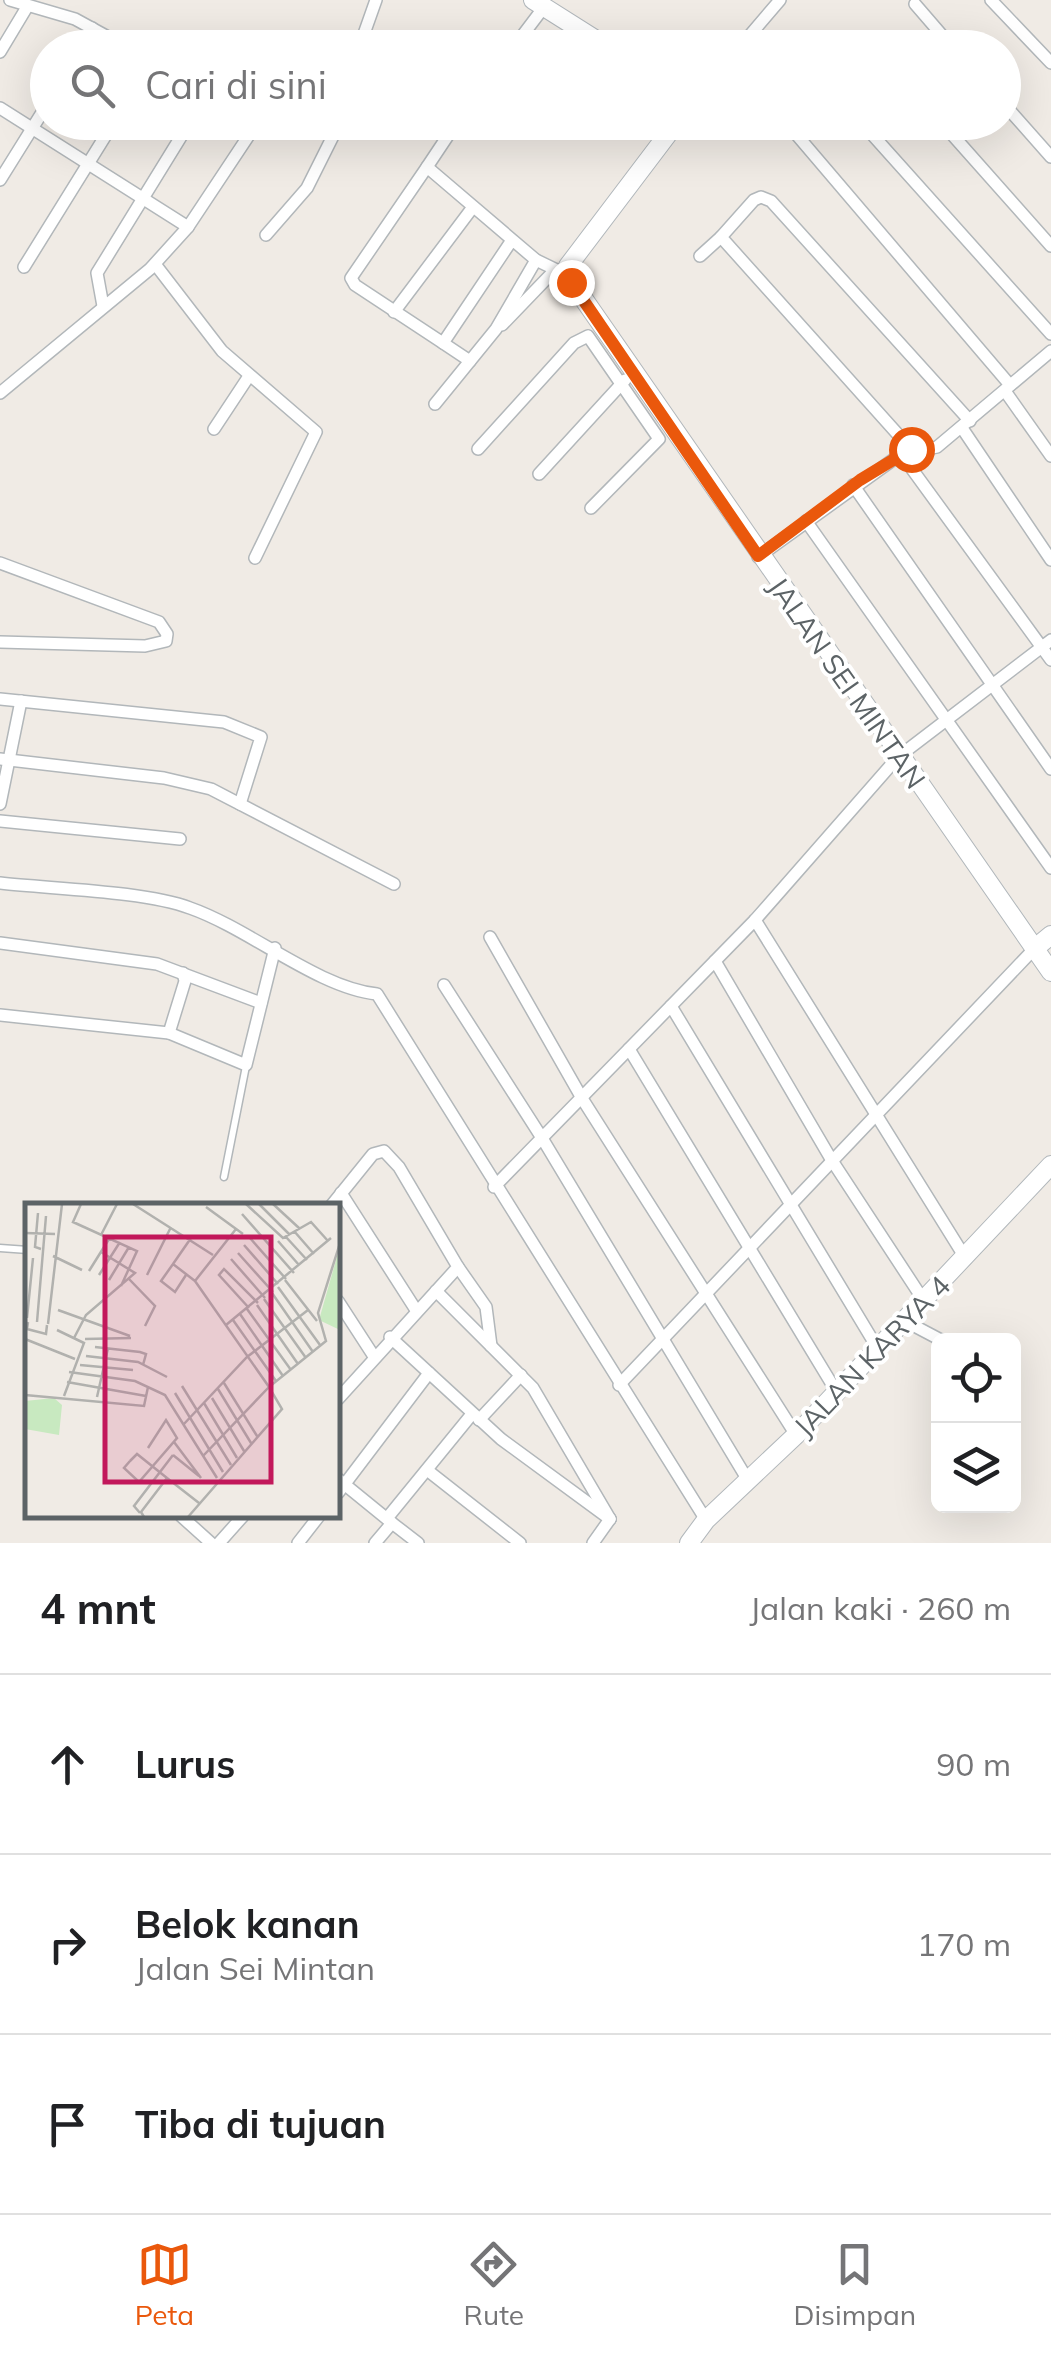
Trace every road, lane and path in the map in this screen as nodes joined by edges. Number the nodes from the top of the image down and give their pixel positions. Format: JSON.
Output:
{"nodes":[{"id":1,"x":10,"y":0,"type":"edge"},
{"id":2,"x":376,"y":0,"type":"edge"},
{"id":3,"x":780,"y":0,"type":"edge"},
{"id":4,"x":991,"y":0,"type":"edge"},
{"id":5,"x":538,"y":3,"type":"edge"},
{"id":6,"x":915,"y":4,"type":"dead end"},
{"id":7,"x":27,"y":7,"type":"junction"},
{"id":8,"x":92,"y":28,"type":"joint"},
{"id":9,"x":96,"y":30,"type":"edge"},
{"id":10,"x":365,"y":30,"type":"edge"},
{"id":11,"x":522,"y":30,"type":"edge"},
{"id":12,"x":581,"y":30,"type":"edge"},
{"id":13,"x":755,"y":30,"type":"edge"},
{"id":14,"x":937,"y":30,"type":"edge"},
{"id":15,"x":1020,"y":30,"type":"edge"},
{"id":16,"x":1021,"y":32,"type":"edge"},
{"id":17,"x":0,"y":52,"type":"edge"},
{"id":18,"x":1051,"y":63,"type":"edge"},
{"id":19,"x":0,"y":108,"type":"edge"},
{"id":20,"x":1021,"y":123,"type":"edge"},
{"id":21,"x":30,"y":127,"type":"edge"},
{"id":22,"x":30,"y":131,"type":"edge"},
{"id":23,"x":51,"y":140,"type":"edge"},
{"id":24,"x":103,"y":140,"type":"edge"},
{"id":25,"x":179,"y":140,"type":"edge"},
{"id":26,"x":245,"y":140,"type":"edge"},
{"id":27,"x":331,"y":140,"type":"edge"},
{"id":28,"x":446,"y":140,"type":"edge"},
{"id":29,"x":663,"y":140,"type":"edge"},
{"id":30,"x":801,"y":140,"type":"edge"},
{"id":31,"x":877,"y":140,"type":"edge"},
{"id":32,"x":958,"y":140,"type":"edge"},
{"id":33,"x":1051,"y":157,"type":"edge"},
{"id":34,"x":89,"y":164,"type":"junction"},
{"id":35,"x":427,"y":167,"type":"junction"},
{"id":36,"x":0,"y":180,"type":"edge"},
{"id":37,"x":143,"y":198,"type":"junction"},
{"id":38,"x":473,"y":206,"type":"junction"},
{"id":39,"x":188,"y":227,"type":"junction"},
{"id":40,"x":266,"y":235,"type":"dead end"},
{"id":41,"x":721,"y":237,"type":"junction"},
{"id":42,"x":512,"y":240,"type":"junction"},
{"id":43,"x":1051,"y":246,"type":"edge"},
{"id":44,"x":700,"y":256,"type":"dead end"},
{"id":45,"x":536,"y":260,"type":"junction"},
{"id":46,"x":155,"y":264,"type":"junction"},
{"id":47,"x":24,"y":266,"type":"dead end"},
{"id":48,"x":561,"y":273,"type":"junction"},
{"id":49,"x":103,"y":306,"type":"junction"},
{"id":50,"x":394,"y":312,"type":"junction"},
{"id":51,"x":496,"y":329,"type":"junction"},
{"id":52,"x":1051,"y":334,"type":"edge"},
{"id":53,"x":442,"y":344,"type":"junction"},
{"id":54,"x":1051,"y":350,"type":"edge"},
{"id":55,"x":470,"y":361,"type":"junction"},
{"id":56,"x":248,"y":376,"type":"junction"},
{"id":57,"x":628,"y":379,"type":"junction"},
{"id":58,"x":1007,"y":388,"type":"junction"},
{"id":59,"x":0,"y":393,"type":"edge"},
{"id":60,"x":435,"y":404,"type":"dead end"},
{"id":61,"x":966,"y":424,"type":"junction"},
{"id":62,"x":214,"y":429,"type":"dead end"},
{"id":63,"x":478,"y":449,"type":"dead end"},
{"id":64,"x":906,"y":452,"type":"junction"},
{"id":65,"x":1051,"y":456,"type":"edge"},
{"id":66,"x":539,"y":474,"type":"dead end"},
{"id":67,"x":853,"y":486,"type":"junction"},
{"id":68,"x":592,"y":508,"type":"dead end"},
{"id":69,"x":806,"y":521,"type":"junction"},
{"id":70,"x":758,"y":556,"type":"junction"},
{"id":71,"x":254,"y":558,"type":"dead end"},
{"id":72,"x":1051,"y":560,"type":"edge"},
{"id":73,"x":0,"y":563,"type":"edge"},
{"id":74,"x":0,"y":642,"type":"edge"},
{"id":75,"x":1046,"y":644,"type":"edge"},
{"id":76,"x":1051,"y":660,"type":"edge"},
{"id":77,"x":992,"y":686,"type":"junction"},
{"id":78,"x":0,"y":699,"type":"edge"},
{"id":79,"x":22,"y":701,"type":"junction"},
{"id":80,"x":944,"y":722,"type":"junction"},
{"id":81,"x":898,"y":757,"type":"junction"},
{"id":82,"x":4,"y":760,"type":"edge"},
{"id":83,"x":1051,"y":769,"type":"edge"},
{"id":84,"x":0,"y":804,"type":"edge"},
{"id":85,"x":240,"y":804,"type":"junction"},
{"id":86,"x":0,"y":820,"type":"edge"},
{"id":87,"x":180,"y":840,"type":"dead end"},
{"id":88,"x":1051,"y":868,"type":"edge"},
{"id":89,"x":0,"y":882,"type":"edge"},
{"id":90,"x":394,"y":884,"type":"dead end"},
{"id":91,"x":755,"y":920,"type":"junction"},
{"id":92,"x":1051,"y":934,"type":"edge"},
{"id":93,"x":490,"y":937,"type":"dead end"},
{"id":94,"x":0,"y":942,"type":"edge"},
{"id":95,"x":275,"y":948,"type":"junction"},
{"id":96,"x":1034,"y":949,"type":"junction"},
{"id":97,"x":715,"y":961,"type":"junction"},
{"id":98,"x":1051,"y":972,"type":"edge"},
{"id":99,"x":183,"y":973,"type":"junction"},
{"id":100,"x":444,"y":985,"type":"dead end"},
{"id":101,"x":262,"y":1004,"type":"junction"},
{"id":102,"x":671,"y":1006,"type":"junction"},
{"id":103,"x":0,"y":1015,"type":"edge"},
{"id":104,"x":169,"y":1033,"type":"junction"},
{"id":105,"x":629,"y":1049,"type":"junction"},
{"id":106,"x":246,"y":1065,"type":"junction"},
{"id":107,"x":583,"y":1100,"type":"junction"},
{"id":108,"x":875,"y":1114,"type":"junction"},
{"id":109,"x":542,"y":1138,"type":"junction"},
{"id":110,"x":831,"y":1159,"type":"junction"},
{"id":111,"x":1051,"y":1165,"type":"edge"},
{"id":112,"x":224,"y":1177,"type":"dead end"},
{"id":113,"x":494,"y":1187,"type":"junction"},
{"id":114,"x":341,"y":1192,"type":"junction"},
{"id":115,"x":332,"y":1203,"type":"edge"},
{"id":116,"x":788,"y":1204,"type":"junction"},
{"id":117,"x":0,"y":1248,"type":"edge"},
{"id":118,"x":745,"y":1248,"type":"junction"},
{"id":119,"x":25,"y":1250,"type":"edge"},
{"id":120,"x":966,"y":1260,"type":"junction"},
{"id":121,"x":458,"y":1266,"type":"junction"},
{"id":122,"x":436,"y":1292,"type":"junction"},
{"id":123,"x":703,"y":1292,"type":"junction"},
{"id":124,"x":924,"y":1301,"type":"junction"},
{"id":125,"x":340,"y":1304,"type":"edge"},
{"id":126,"x":416,"y":1310,"type":"junction"},
{"id":127,"x":905,"y":1321,"type":"junction"},
{"id":128,"x":931,"y":1335,"type":"edge"},
{"id":129,"x":390,"y":1338,"type":"junction"},
{"id":130,"x":659,"y":1338,"type":"junction"},
{"id":131,"x":491,"y":1346,"type":"junction"},
{"id":132,"x":878,"y":1349,"type":"junction"},
{"id":133,"x":373,"y":1356,"type":"junction"},
{"id":134,"x":429,"y":1373,"type":"junction"},
{"id":135,"x":521,"y":1375,"type":"junction"},
{"id":136,"x":619,"y":1384,"type":"junction"},
{"id":137,"x":836,"y":1391,"type":"junction"},
{"id":138,"x":340,"y":1397,"type":"edge"},
{"id":139,"x":475,"y":1417,"type":"junction"},
{"id":140,"x":796,"y":1436,"type":"junction"},
{"id":141,"x":427,"y":1470,"type":"junction"},
{"id":142,"x":749,"y":1482,"type":"junction"},
{"id":143,"x":340,"y":1486,"type":"edge"},
{"id":144,"x":183,"y":1518,"type":"edge"},
{"id":145,"x":241,"y":1518,"type":"edge"},
{"id":146,"x":318,"y":1518,"type":"edge"},
{"id":147,"x":610,"y":1519,"type":"junction"},
{"id":148,"x":390,"y":1520,"type":"junction"},
{"id":149,"x":706,"y":1520,"type":"junction"},
{"id":150,"x":211,"y":1543,"type":"edge"},
{"id":151,"x":219,"y":1543,"type":"edge"},
{"id":152,"x":298,"y":1543,"type":"edge"},
{"id":153,"x":375,"y":1543,"type":"edge"},
{"id":154,"x":418,"y":1543,"type":"edge"},
{"id":155,"x":520,"y":1543,"type":"edge"},
{"id":156,"x":594,"y":1543,"type":"edge"},
{"id":157,"x":690,"y":1543,"type":"edge"}],
"edges":[{"from":1,"to":7,"type":"street"},
{"from":2,"to":10,"type":"street"},
{"from":3,"to":13,"type":"street"},
{"from":4,"to":15,"type":"street"},
{"from":5,"to":11,"type":"street"},
{"from":5,"to":12,"type":"street"},
{"from":6,"to":14,"type":"street"},
{"from":7,"to":8,"type":"street"},
{"from":7,"to":17,"type":"street"},
{"from":8,"to":9,"type":"street"},
{"from":16,"to":18,"type":"street"},
{"from":19,"to":21,"type":"street"},
{"from":20,"to":33,"type":"street"},
{"from":22,"to":36,"type":"street"},
{"from":23,"to":34,"type":"street"},
{"from":24,"to":34,"type":"street"},
{"from":25,"to":37,"type":"street"},
{"from":26,"to":39,"type":"street"},
{"from":27,"to":40,"type":"street"},
{"from":28,"to":35,"type":"street"},
{"from":29,"to":48,"type":"street"},
{"from":30,"to":58,"type":"street"},
{"from":31,"to":52,"type":"street"},
{"from":32,"to":43,"type":"street"},
{"from":34,"to":37,"type":"street"},
{"from":34,"to":47,"type":"street"},
{"from":35,"to":38,"type":"street"},
{"from":35,"to":50,"type":"street"},
{"from":37,"to":39,"type":"street"},
{"from":37,"to":49,"type":"street"},
{"from":38,"to":42,"type":"street"},
{"from":38,"to":50,"type":"street"},
{"from":39,"to":46,"type":"street"},
{"from":41,"to":44,"type":"street"},
{"from":41,"to":61,"type":"street"},
{"from":41,"to":64,"type":"street"},
{"from":42,"to":45,"type":"street"},
{"from":42,"to":53,"type":"street"},
{"from":45,"to":48,"type":"street"},
{"from":45,"to":51,"type":"street"},
{"from":46,"to":49,"type":"street"},
{"from":46,"to":56,"type":"street"},
{"from":48,"to":51,"type":"street"},
{"from":48,"to":57,"type":"street","name":"JALAN SEI MINTAN"},
{"from":49,"to":59,"type":"street"},
{"from":50,"to":53,"type":"street"},
{"from":51,"to":55,"type":"street"},
{"from":53,"to":55,"type":"street"},
{"from":54,"to":58,"type":"street"},
{"from":55,"to":60,"type":"street"},
{"from":56,"to":62,"type":"street"},
{"from":56,"to":71,"type":"street"},
{"from":57,"to":63,"type":"street"},
{"from":57,"to":66,"type":"street"},
{"from":57,"to":68,"type":"street"},
{"from":57,"to":70,"type":"street","name":"JALAN SEI MINTAN"},
{"from":58,"to":61,"type":"street"},
{"from":58,"to":65,"type":"street"},
{"from":61,"to":64,"type":"street"},
{"from":61,"to":72,"type":"street"},
{"from":64,"to":67,"type":"street"},
{"from":64,"to":75,"type":"street"},
{"from":67,"to":69,"type":"street"},
{"from":67,"to":77,"type":"street"},
{"from":69,"to":70,"type":"street"},
{"from":69,"to":80,"type":"street"},
{"from":70,"to":81,"type":"street","name":"JALAN SEI MINTAN"},
{"from":73,"to":74,"type":"street"},
{"from":75,"to":76,"type":"street"},
{"from":75,"to":77,"type":"street"},
{"from":77,"to":80,"type":"street"},
{"from":77,"to":83,"type":"street"},
{"from":78,"to":79,"type":"street"},
{"from":79,"to":82,"type":"street"},
{"from":79,"to":85,"type":"street"},
{"from":80,"to":81,"type":"street"},
{"from":80,"to":88,"type":"street"},
{"from":81,"to":91,"type":"street"},
{"from":81,"to":96,"type":"street","name":"JALAN SEI MINTAN"},
{"from":82,"to":84,"type":"street"},
{"from":82,"to":85,"type":"street"},
{"from":85,"to":90,"type":"street"},
{"from":86,"to":87,"type":"street"},
{"from":89,"to":95,"type":"street"},
{"from":91,"to":97,"type":"street"},
{"from":91,"to":108,"type":"street"},
{"from":92,"to":96,"type":"street"},
{"from":93,"to":107,"type":"street"},
{"from":94,"to":99,"type":"street"},
{"from":95,"to":101,"type":"street"},
{"from":95,"to":113,"type":"street"},
{"from":96,"to":98,"type":"street"},
{"from":96,"to":108,"type":"street"},
{"from":97,"to":102,"type":"street"},
{"from":97,"to":110,"type":"street"},
{"from":99,"to":101,"type":"street"},
{"from":99,"to":104,"type":"street"},
{"from":100,"to":109,"type":"street"},
{"from":101,"to":106,"type":"street"},
{"from":102,"to":105,"type":"street"},
{"from":102,"to":116,"type":"street"},
{"from":103,"to":104,"type":"street"},
{"from":104,"to":106,"type":"street"},
{"from":105,"to":107,"type":"street"},
{"from":105,"to":118,"type":"street"},
{"from":106,"to":112,"type":"lane"},
{"from":107,"to":109,"type":"street"},
{"from":107,"to":123,"type":"street"},
{"from":108,"to":110,"type":"street"},
{"from":108,"to":120,"type":"street"},
{"from":109,"to":113,"type":"street"},
{"from":109,"to":130,"type":"street"},
{"from":110,"to":116,"type":"street"},
{"from":110,"to":124,"type":"street"},
{"from":111,"to":120,"type":"street","name":"JALAN KARYA 4"},
{"from":113,"to":136,"type":"street"},
{"from":114,"to":115,"type":"street"},
{"from":114,"to":121,"type":"street"},
{"from":114,"to":126,"type":"street"},
{"from":116,"to":118,"type":"street"},
{"from":116,"to":132,"type":"street"},
{"from":117,"to":119,"type":"lane"},
{"from":118,"to":123,"type":"street"},
{"from":118,"to":137,"type":"street"},
{"from":120,"to":124,"type":"street","name":"JALAN KARYA 4"},
{"from":121,"to":122,"type":"street"},
{"from":121,"to":131,"type":"street"},
{"from":122,"to":126,"type":"street"},
{"from":122,"to":131,"type":"street"},
{"from":123,"to":130,"type":"street"},
{"from":123,"to":140,"type":"street"},
{"from":124,"to":127,"type":"street","name":"JALAN KARYA 4"},
{"from":125,"to":133,"type":"street"},
{"from":126,"to":129,"type":"street"},
{"from":127,"to":128,"type":"street"},
{"from":127,"to":132,"type":"street","name":"JALAN KARYA 4"},
{"from":129,"to":133,"type":"street"},
{"from":129,"to":134,"type":"street"},
{"from":130,"to":136,"type":"street"},
{"from":130,"to":142,"type":"street"},
{"from":131,"to":135,"type":"street"},
{"from":132,"to":137,"type":"street","name":"JALAN KARYA 4"},
{"from":133,"to":138,"type":"street"},
{"from":134,"to":139,"type":"street"},
{"from":134,"to":143,"type":"street"},
{"from":135,"to":139,"type":"street"},
{"from":135,"to":147,"type":"street"},
{"from":136,"to":149,"type":"street"},
{"from":137,"to":140,"type":"street","name":"JALAN KARYA 4"},
{"from":139,"to":141,"type":"street"},
{"from":139,"to":147,"type":"street"},
{"from":140,"to":142,"type":"street","name":"JALAN KARYA 4"},
{"from":141,"to":148,"type":"street"},
{"from":141,"to":155,"type":"street"},
{"from":142,"to":149,"type":"street","name":"JALAN KARYA 4"},
{"from":143,"to":148,"type":"street"},
{"from":144,"to":150,"type":"street"},
{"from":145,"to":151,"type":"street"},
{"from":146,"to":152,"type":"street"},
{"from":147,"to":156,"type":"street"},
{"from":148,"to":153,"type":"street"},
{"from":148,"to":154,"type":"street"},
{"from":149,"to":157,"type":"street","name":"JALAN KARYA 4"}]}
